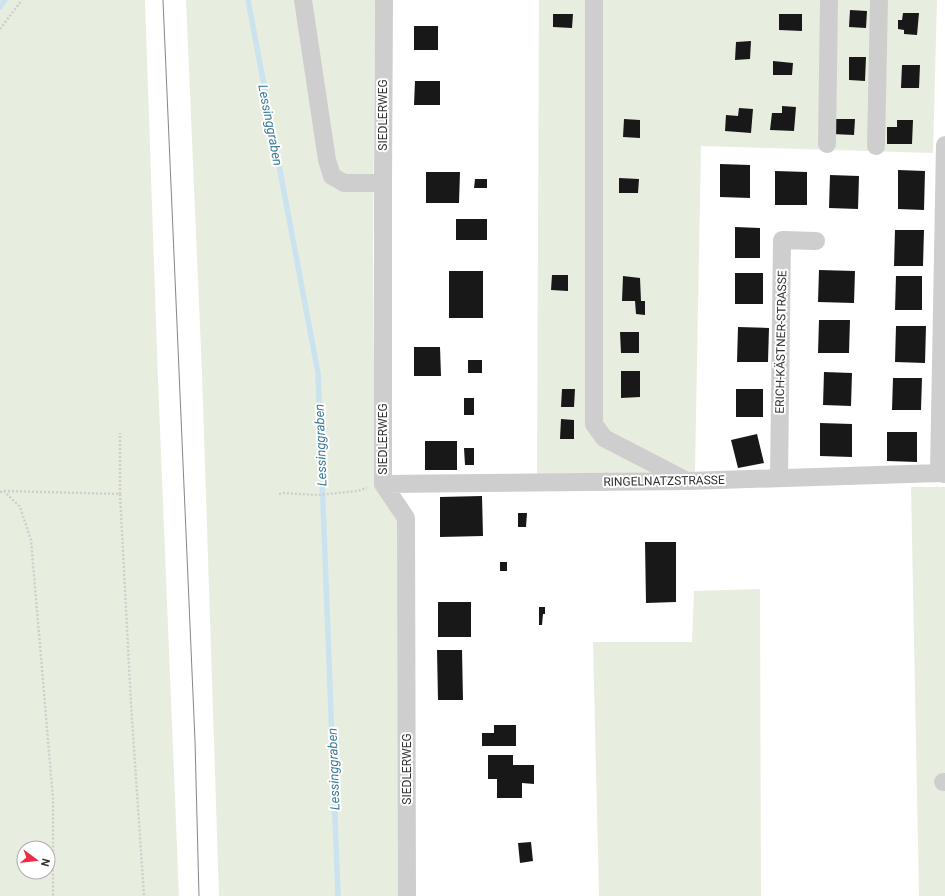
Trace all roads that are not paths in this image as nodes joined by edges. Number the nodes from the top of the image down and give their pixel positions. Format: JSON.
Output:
{"nodes":[{"id":1,"x":303,"y":0,"type":"edge"},
{"id":2,"x":384,"y":0,"type":"edge"},
{"id":3,"x":594,"y":0,"type":"edge"},
{"id":4,"x":829,"y":0,"type":"edge"},
{"id":5,"x":879,"y":0,"type":"edge"},
{"id":6,"x":827,"y":144,"type":"dead end"},
{"id":7,"x":945,"y":145,"type":"edge"},
{"id":8,"x":876,"y":146,"type":"dead end"},
{"id":9,"x":383,"y":183,"type":"junction"},
{"id":10,"x":816,"y":240,"type":"dead end"},
{"id":11,"x":942,"y":473,"type":"edge"},
{"id":12,"x":779,"y":478,"type":"junction"},
{"id":13,"x":688,"y":481,"type":"junction"},
{"id":14,"x":383,"y":484,"type":"junction"},
{"id":15,"x":407,"y":896,"type":"edge"}],
"edges":[{"from":1,"to":9,"type":"street"},
{"from":2,"to":9,"type":"street","name":"SIEDLERWEG"},
{"from":3,"to":13,"type":"street"},
{"from":4,"to":6,"type":"street"},
{"from":5,"to":8,"type":"street"},
{"from":7,"to":11,"type":"street"},
{"from":9,"to":14,"type":"street","name":"SIEDLERWEG"},
{"from":10,"to":12,"type":"street","name":"ERICH-KÄSTNER-STRASSE"},
{"from":11,"to":12,"type":"street","name":"RINGELNATZSTRASSE"},
{"from":12,"to":13,"type":"street","name":"RINGELNATZSTRASSE"},
{"from":13,"to":14,"type":"street","name":"RINGELNATZSTRASSE"},
{"from":14,"to":15,"type":"street","name":"SIEDLERWEG"}]}
